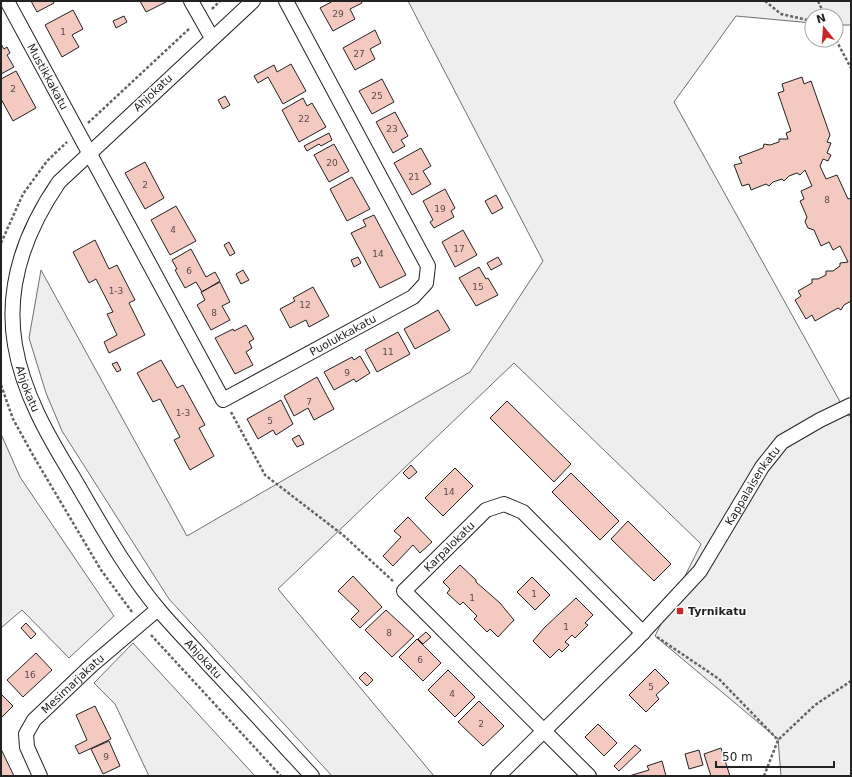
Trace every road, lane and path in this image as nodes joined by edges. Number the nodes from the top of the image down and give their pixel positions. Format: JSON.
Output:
{"nodes":[{"id":1,"x":7,"y":1,"type":"edge"},
{"id":2,"x":191,"y":1,"type":"edge"},
{"id":3,"x":220,"y":1,"type":"edge"},
{"id":4,"x":253,"y":1,"type":"edge"},
{"id":5,"x":286,"y":1,"type":"edge"},
{"id":6,"x":765,"y":1,"type":"edge"},
{"id":7,"x":201,"y":19,"type":"junction"},
{"id":8,"x":804,"y":19,"type":"edge"},
{"id":9,"x":212,"y":38,"type":"junction"},
{"id":10,"x":840,"y":48,"type":"edge"},
{"id":11,"x":851,"y":68,"type":"edge"},
{"id":12,"x":79,"y":131,"type":"junction"},
{"id":13,"x":90,"y":153,"type":"junction"},
{"id":14,"x":2,"y":236,"type":"edge"},
{"id":15,"x":1,"y":243,"type":"edge"},
{"id":16,"x":224,"y":400,"type":"junction"},
{"id":17,"x":851,"y":405,"type":"edge"},
{"id":18,"x":404,"y":591,"type":"junction"},
{"id":19,"x":158,"y":609,"type":"junction"},
{"id":20,"x":645,"y":631,"type":"junction"},
{"id":21,"x":851,"y":681,"type":"edge"},
{"id":22,"x":545,"y":731,"type":"junction"},
{"id":23,"x":778,"y":740,"type":"junction"},
{"id":24,"x":40,"y":776,"type":"edge"},
{"id":25,"x":312,"y":776,"type":"edge"},
{"id":26,"x":498,"y":776,"type":"edge"},
{"id":27,"x":589,"y":776,"type":"edge"},
{"id":28,"x":764,"y":776,"type":"edge"}],
"edges":[{"from":1,"to":12,"type":"street","name":"Mustikkakatu"},
{"from":2,"to":7,"type":"street"},
{"from":3,"to":7,"type":"path"},
{"from":4,"to":9,"type":"street","name":"Ahjokatu"},
{"from":5,"to":16,"type":"street","name":"Puolukkakatu"},
{"from":6,"to":8,"type":"path"},
{"from":7,"to":9,"type":"street"},
{"from":7,"to":12,"type":"path"},
{"from":9,"to":13,"type":"street","name":"Ahjokatu"},
{"from":10,"to":11,"type":"path"},
{"from":12,"to":13,"type":"street","name":"Mustikkakatu"},
{"from":12,"to":14,"type":"path"},
{"from":13,"to":16,"type":"street"},
{"from":13,"to":19,"type":"street","name":"Ahjokatu"},
{"from":14,"to":15,"type":"path"},
{"from":16,"to":18,"type":"path"},
{"from":17,"to":20,"type":"street","name":"Kappalaisenkatu"},
{"from":18,"to":20,"type":"street","name":"Karpalokatu"},
{"from":18,"to":22,"type":"street"},
{"from":19,"to":24,"type":"street","name":"Mesimarjakatu"},
{"from":19,"to":25,"type":"street","name":"Ahjokatu"},
{"from":20,"to":22,"type":"street"},
{"from":20,"to":23,"type":"path"},
{"from":21,"to":23,"type":"path"},
{"from":22,"to":26,"type":"street"},
{"from":22,"to":27,"type":"street"},
{"from":23,"to":28,"type":"path"}]}
